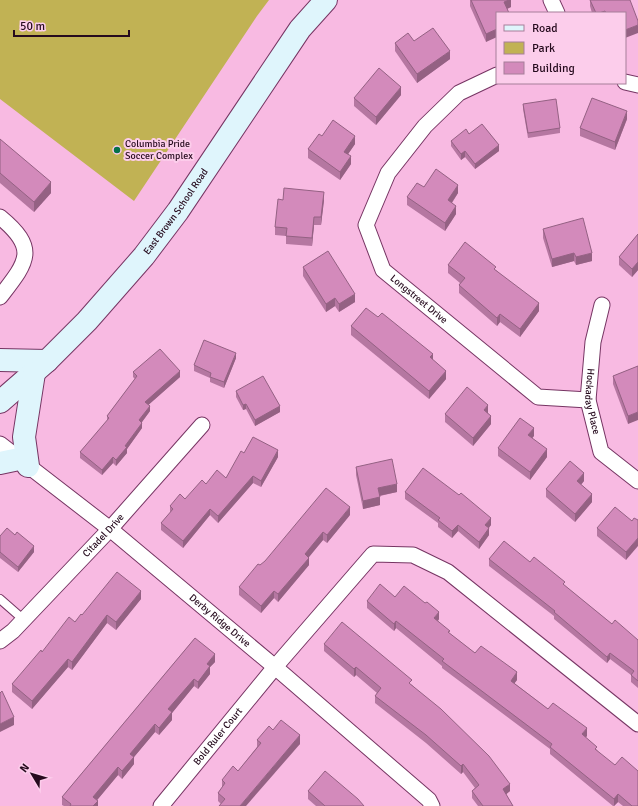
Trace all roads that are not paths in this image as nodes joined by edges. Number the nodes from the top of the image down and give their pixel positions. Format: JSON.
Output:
{"nodes":[{"id":1,"x":326,"y":0,"type":"edge"},
{"id":2,"x":551,"y":0,"type":"edge"},
{"id":3,"x":557,"y":12,"type":"edge"},
{"id":4,"x":496,"y":75,"type":"edge"},
{"id":5,"x":626,"y":82,"type":"edge"},
{"id":6,"x":638,"y":85,"type":"edge"},
{"id":7,"x":0,"y":217,"type":"edge"},
{"id":8,"x":0,"y":297,"type":"edge"},
{"id":9,"x":602,"y":305,"type":"dead end"},
{"id":10,"x":0,"y":360,"type":"edge"},
{"id":11,"x":40,"y":367,"type":"junction"},
{"id":12,"x":588,"y":400,"type":"junction"},
{"id":13,"x":0,"y":402,"type":"edge"},
{"id":14,"x":202,"y":426,"type":"dead end"},
{"id":15,"x":0,"y":444,"type":"edge"},
{"id":16,"x":16,"y":463,"type":"edge"},
{"id":17,"x":638,"y":481,"type":"edge"},
{"id":18,"x":110,"y":529,"type":"junction"},
{"id":19,"x":0,"y":598,"type":"edge"},
{"id":20,"x":24,"y":620,"type":"junction"},
{"id":21,"x":0,"y":641,"type":"edge"},
{"id":22,"x":275,"y":667,"type":"junction"},
{"id":23,"x":638,"y":724,"type":"edge"},
{"id":24,"x":161,"y":806,"type":"edge"},
{"id":25,"x":432,"y":806,"type":"edge"}],
"edges":[{"from":1,"to":11,"type":"main road","name":"East Brown School Road"},
{"from":2,"to":3,"type":"street"},
{"from":4,"to":12,"type":"street","name":"Longstreet Drive"},
{"from":5,"to":6,"type":"street"},
{"from":7,"to":8,"type":"street"},
{"from":9,"to":12,"type":"street","name":"Hockaday Place"},
{"from":10,"to":11,"type":"main road"},
{"from":11,"to":13,"type":"main road","name":"East Brown School Road"},
{"from":11,"to":16,"type":"main road"},
{"from":12,"to":17,"type":"street","name":"Hockaday Place"},
{"from":14,"to":18,"type":"street","name":"Citadel Drive"},
{"from":15,"to":16,"type":"street","name":"Derby Ridge Drive"},
{"from":16,"to":18,"type":"street","name":"Derby Ridge Drive"},
{"from":18,"to":20,"type":"street","name":"Citadel Drive"},
{"from":18,"to":22,"type":"street","name":"Derby Ridge Drive"},
{"from":19,"to":20,"type":"lane"},
{"from":20,"to":21,"type":"street","name":"Citadel Drive"},
{"from":22,"to":23,"type":"street","name":"Bold Ruler Court"},
{"from":22,"to":24,"type":"street","name":"Bold Ruler Court"},
{"from":22,"to":25,"type":"street","name":"Derby Ridge Drive"}]}
